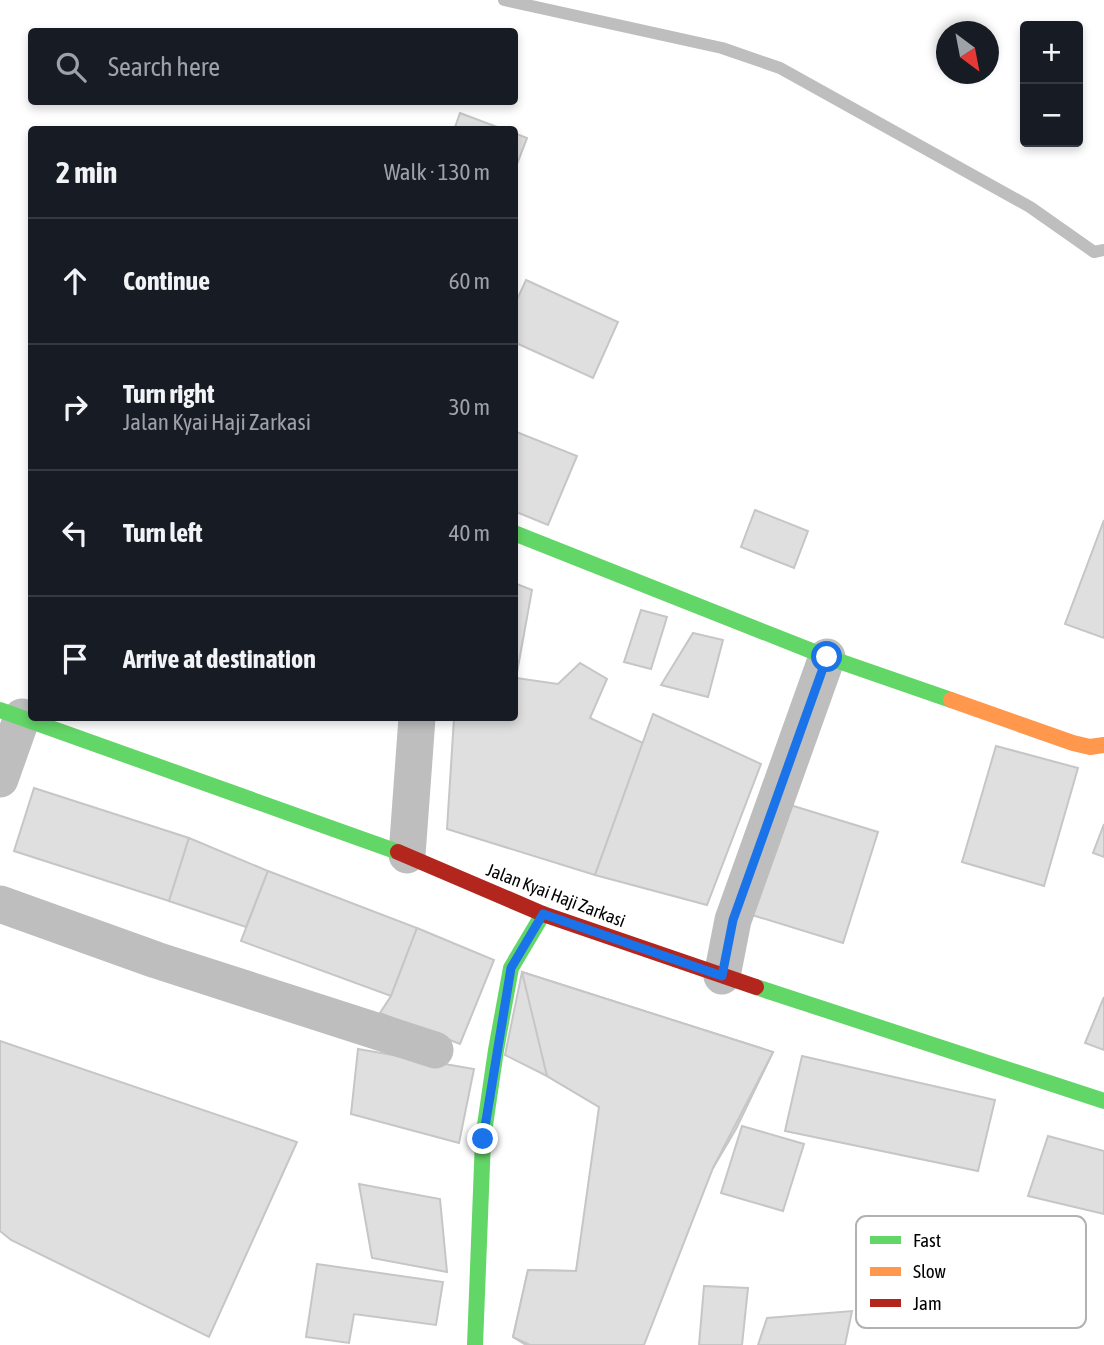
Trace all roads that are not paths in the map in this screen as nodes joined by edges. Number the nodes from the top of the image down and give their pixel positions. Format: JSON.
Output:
{"nodes":[{"id":1,"x":518,"y":535,"type":"edge"},
{"id":2,"x":827,"y":657,"type":"junction"},
{"id":3,"x":11,"y":713,"type":"edge"},
{"id":4,"x":28,"y":719,"type":"edge"},
{"id":5,"x":33,"y":721,"type":"edge"},
{"id":6,"x":417,"y":721,"type":"edge"},
{"id":7,"x":1104,"y":745,"type":"edge"},
{"id":8,"x":0,"y":779,"type":"edge"},
{"id":9,"x":407,"y":855,"type":"junction"},
{"id":10,"x":0,"y":904,"type":"edge"},
{"id":11,"x":543,"y":914,"type":"junction"},
{"id":12,"x":722,"y":976,"type":"junction"},
{"id":13,"x":435,"y":1050,"type":"dead end"},
{"id":14,"x":1104,"y":1101,"type":"edge"},
{"id":15,"x":475,"y":1345,"type":"edge"}],
"edges":[{"from":1,"to":2,"type":"main road"},
{"from":2,"to":7,"type":"main road"},
{"from":2,"to":12,"type":"street"},
{"from":3,"to":4,"type":"main road","name":"Jalan Kyai Haji Zarkasi"},
{"from":3,"to":8,"type":"street"},
{"from":5,"to":9,"type":"main road","name":"Jalan Kyai Haji Zarkasi"},
{"from":6,"to":9,"type":"street"},
{"from":9,"to":11,"type":"main road","name":"Jalan Kyai Haji Zarkasi"},
{"from":10,"to":13,"type":"street"},
{"from":11,"to":12,"type":"main road","name":"Jalan Kyai Haji Zarkasi"},
{"from":11,"to":15,"type":"main road"},
{"from":12,"to":14,"type":"main road","name":"Jalan Kyai Haji Zarkasi"}]}
